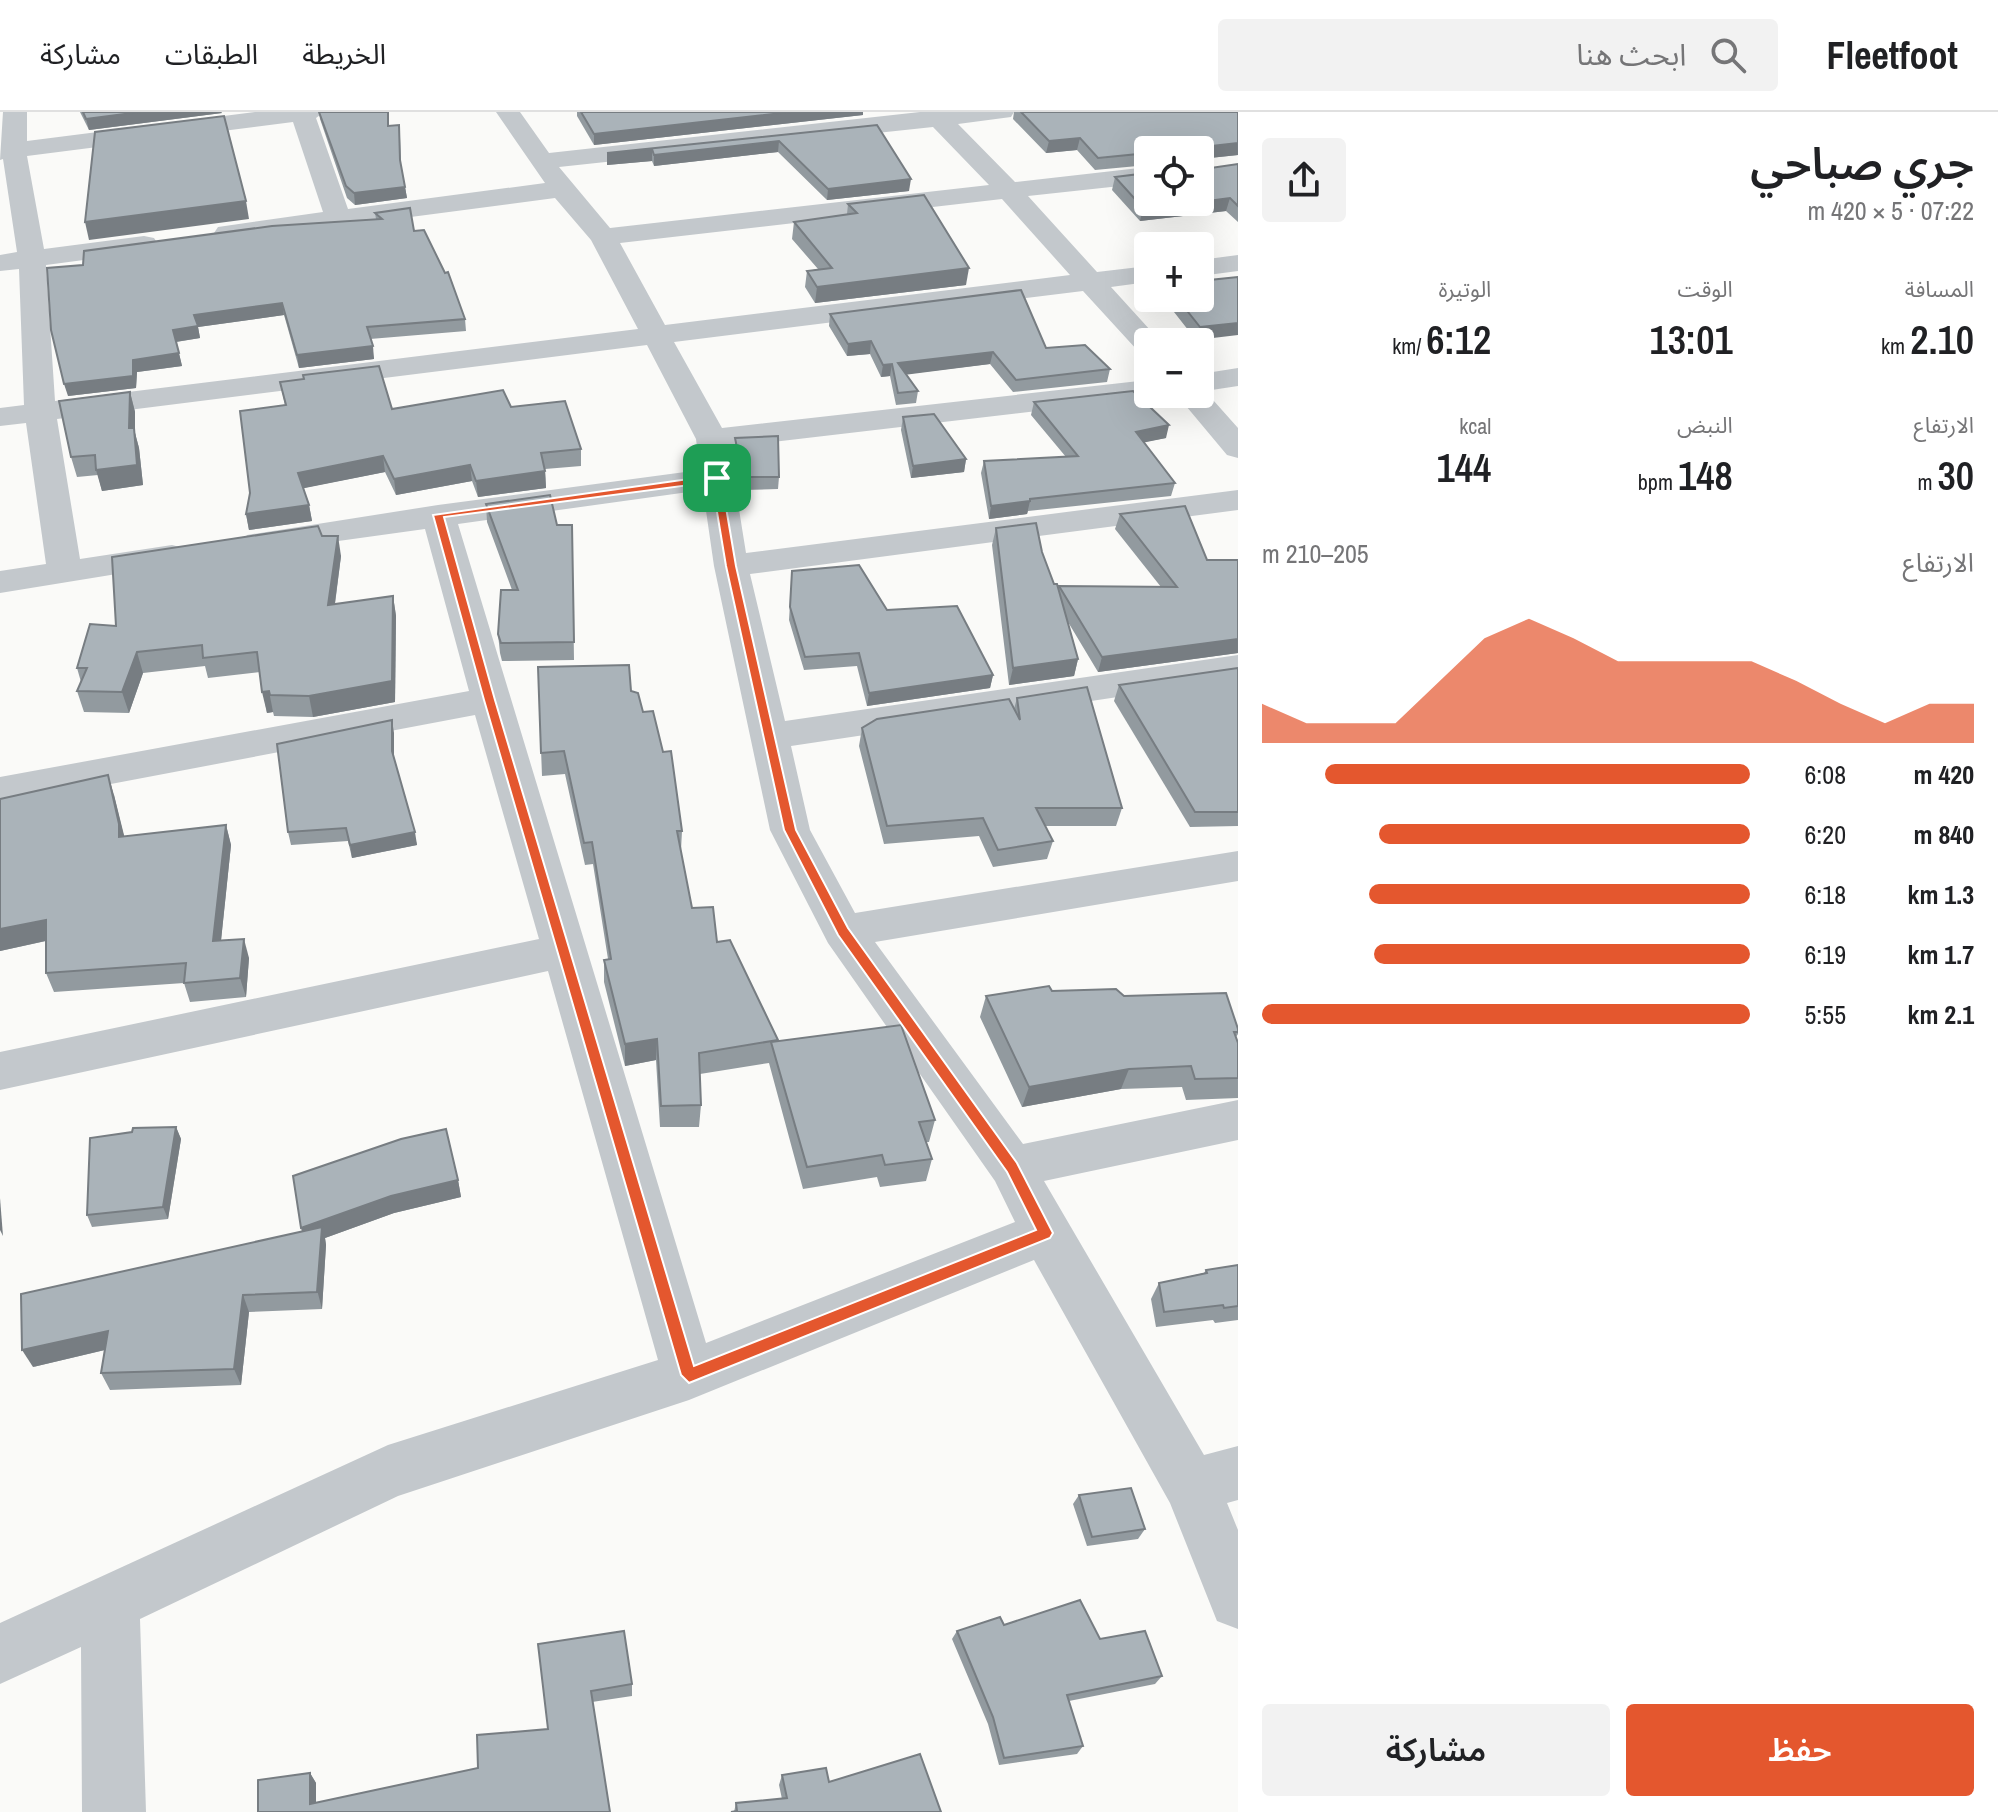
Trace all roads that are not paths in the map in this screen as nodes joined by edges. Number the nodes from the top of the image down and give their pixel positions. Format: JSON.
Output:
{"nodes":[{"id":1,"x":15,"y":112,"type":"edge"},
{"id":2,"x":508,"y":112,"type":"edge"},
{"id":3,"x":1002,"y":112,"type":"edge"},
{"id":4,"x":307,"y":113,"type":"edge"},
{"id":5,"x":935,"y":115,"type":"edge"},
{"id":6,"x":173,"y":121,"type":"edge"},
{"id":7,"x":7,"y":152,"type":"edge"},
{"id":8,"x":552,"y":175,"type":"junction"},
{"id":9,"x":1134,"y":176,"type":"edge"},
{"id":10,"x":1008,"y":190,"type":"junction"},
{"id":11,"x":338,"y":218,"type":"junction"},
{"id":12,"x":200,"y":237,"type":"edge"},
{"id":13,"x":603,"y":237,"type":"junction"},
{"id":14,"x":170,"y":241,"type":"edge"},
{"id":15,"x":32,"y":259,"type":"junction"},
{"id":16,"x":0,"y":263,"type":"edge"},
{"id":17,"x":1238,"y":263,"type":"edge"},
{"id":18,"x":1214,"y":266,"type":"edge"},
{"id":19,"x":1134,"y":276,"type":"edge"},
{"id":20,"x":1091,"y":281,"type":"junction"},
{"id":21,"x":1134,"y":329,"type":"edge"},
{"id":22,"x":656,"y":333,"type":"junction"},
{"id":23,"x":1238,"y":377,"type":"edge"},
{"id":24,"x":1214,"y":381,"type":"edge"},
{"id":25,"x":1134,"y":391,"type":"edge"},
{"id":26,"x":1203,"y":408,"type":"edge"},
{"id":27,"x":40,"y":411,"type":"junction"},
{"id":28,"x":0,"y":417,"type":"edge"},
{"id":29,"x":1238,"y":448,"type":"edge"},
{"id":30,"x":714,"y":459,"type":"junction"},
{"id":31,"x":1238,"y":500,"type":"edge"},
{"id":32,"x":438,"y":515,"type":"junction"},
{"id":33,"x":731,"y":566,"type":"junction"},
{"id":34,"x":64,"y":571,"type":"junction"},
{"id":35,"x":0,"y":582,"type":"edge"},
{"id":36,"x":1238,"y":667,"type":"edge"},
{"id":37,"x":490,"y":700,"type":"junction"},
{"id":38,"x":770,"y":736,"type":"junction"},
{"id":39,"x":0,"y":791,"type":"edge"},
{"id":40,"x":1238,"y":866,"type":"edge"},
{"id":41,"x":843,"y":931,"type":"junction"},
{"id":42,"x":563,"y":951,"type":"junction"},
{"id":43,"x":0,"y":1071,"type":"edge"},
{"id":44,"x":1238,"y":1120,"type":"edge"},
{"id":45,"x":1012,"y":1167,"type":"junction"},
{"id":46,"x":1045,"y":1233,"type":"junction"},
{"id":47,"x":689,"y":1375,"type":"junction"},
{"id":48,"x":1215,"y":1480,"type":"edge"},
{"id":49,"x":1238,"y":1600,"type":"edge"},
{"id":50,"x":110,"y":1604,"type":"junction"},
{"id":51,"x":0,"y":1654,"type":"edge"},
{"id":52,"x":114,"y":1812,"type":"edge"}],
"edges":[{"from":1,"to":7,"type":"street"},
{"from":2,"to":8,"type":"street"},
{"from":3,"to":5,"type":"street"},
{"from":4,"to":6,"type":"street"},
{"from":4,"to":11,"type":"street"},
{"from":5,"to":8,"type":"street"},
{"from":5,"to":10,"type":"street"},
{"from":6,"to":7,"type":"street"},
{"from":7,"to":15,"type":"street"},
{"from":8,"to":11,"type":"street"},
{"from":8,"to":13,"type":"street"},
{"from":9,"to":10,"type":"street"},
{"from":10,"to":13,"type":"street"},
{"from":10,"to":20,"type":"street"},
{"from":11,"to":12,"type":"street"},
{"from":13,"to":22,"type":"street"},
{"from":14,"to":15,"type":"street"},
{"from":15,"to":16,"type":"street"},
{"from":15,"to":27,"type":"street"},
{"from":17,"to":18,"type":"street"},
{"from":19,"to":20,"type":"street"},
{"from":20,"to":21,"type":"street"},
{"from":20,"to":22,"type":"street"},
{"from":22,"to":27,"type":"street"},
{"from":22,"to":30,"type":"street"},
{"from":23,"to":24,"type":"street"},
{"from":25,"to":30,"type":"street"},
{"from":26,"to":29,"type":"street"},
{"from":27,"to":28,"type":"street"},
{"from":27,"to":34,"type":"street"},
{"from":30,"to":32,"type":"street"},
{"from":30,"to":33,"type":"street"},
{"from":31,"to":33,"type":"street"},
{"from":32,"to":34,"type":"street"},
{"from":32,"to":37,"type":"street"},
{"from":33,"to":38,"type":"street"},
{"from":34,"to":35,"type":"street"},
{"from":36,"to":38,"type":"street"},
{"from":37,"to":39,"type":"street"},
{"from":37,"to":42,"type":"street"},
{"from":38,"to":41,"type":"street"},
{"from":40,"to":41,"type":"street"},
{"from":41,"to":45,"type":"street"},
{"from":42,"to":43,"type":"street"},
{"from":42,"to":47,"type":"street"},
{"from":44,"to":45,"type":"street"},
{"from":45,"to":46,"type":"street"},
{"from":46,"to":47,"type":"street"},
{"from":46,"to":48,"type":"street"},
{"from":47,"to":50,"type":"street"},
{"from":48,"to":49,"type":"street"},
{"from":50,"to":51,"type":"street"},
{"from":50,"to":52,"type":"street"}]}
